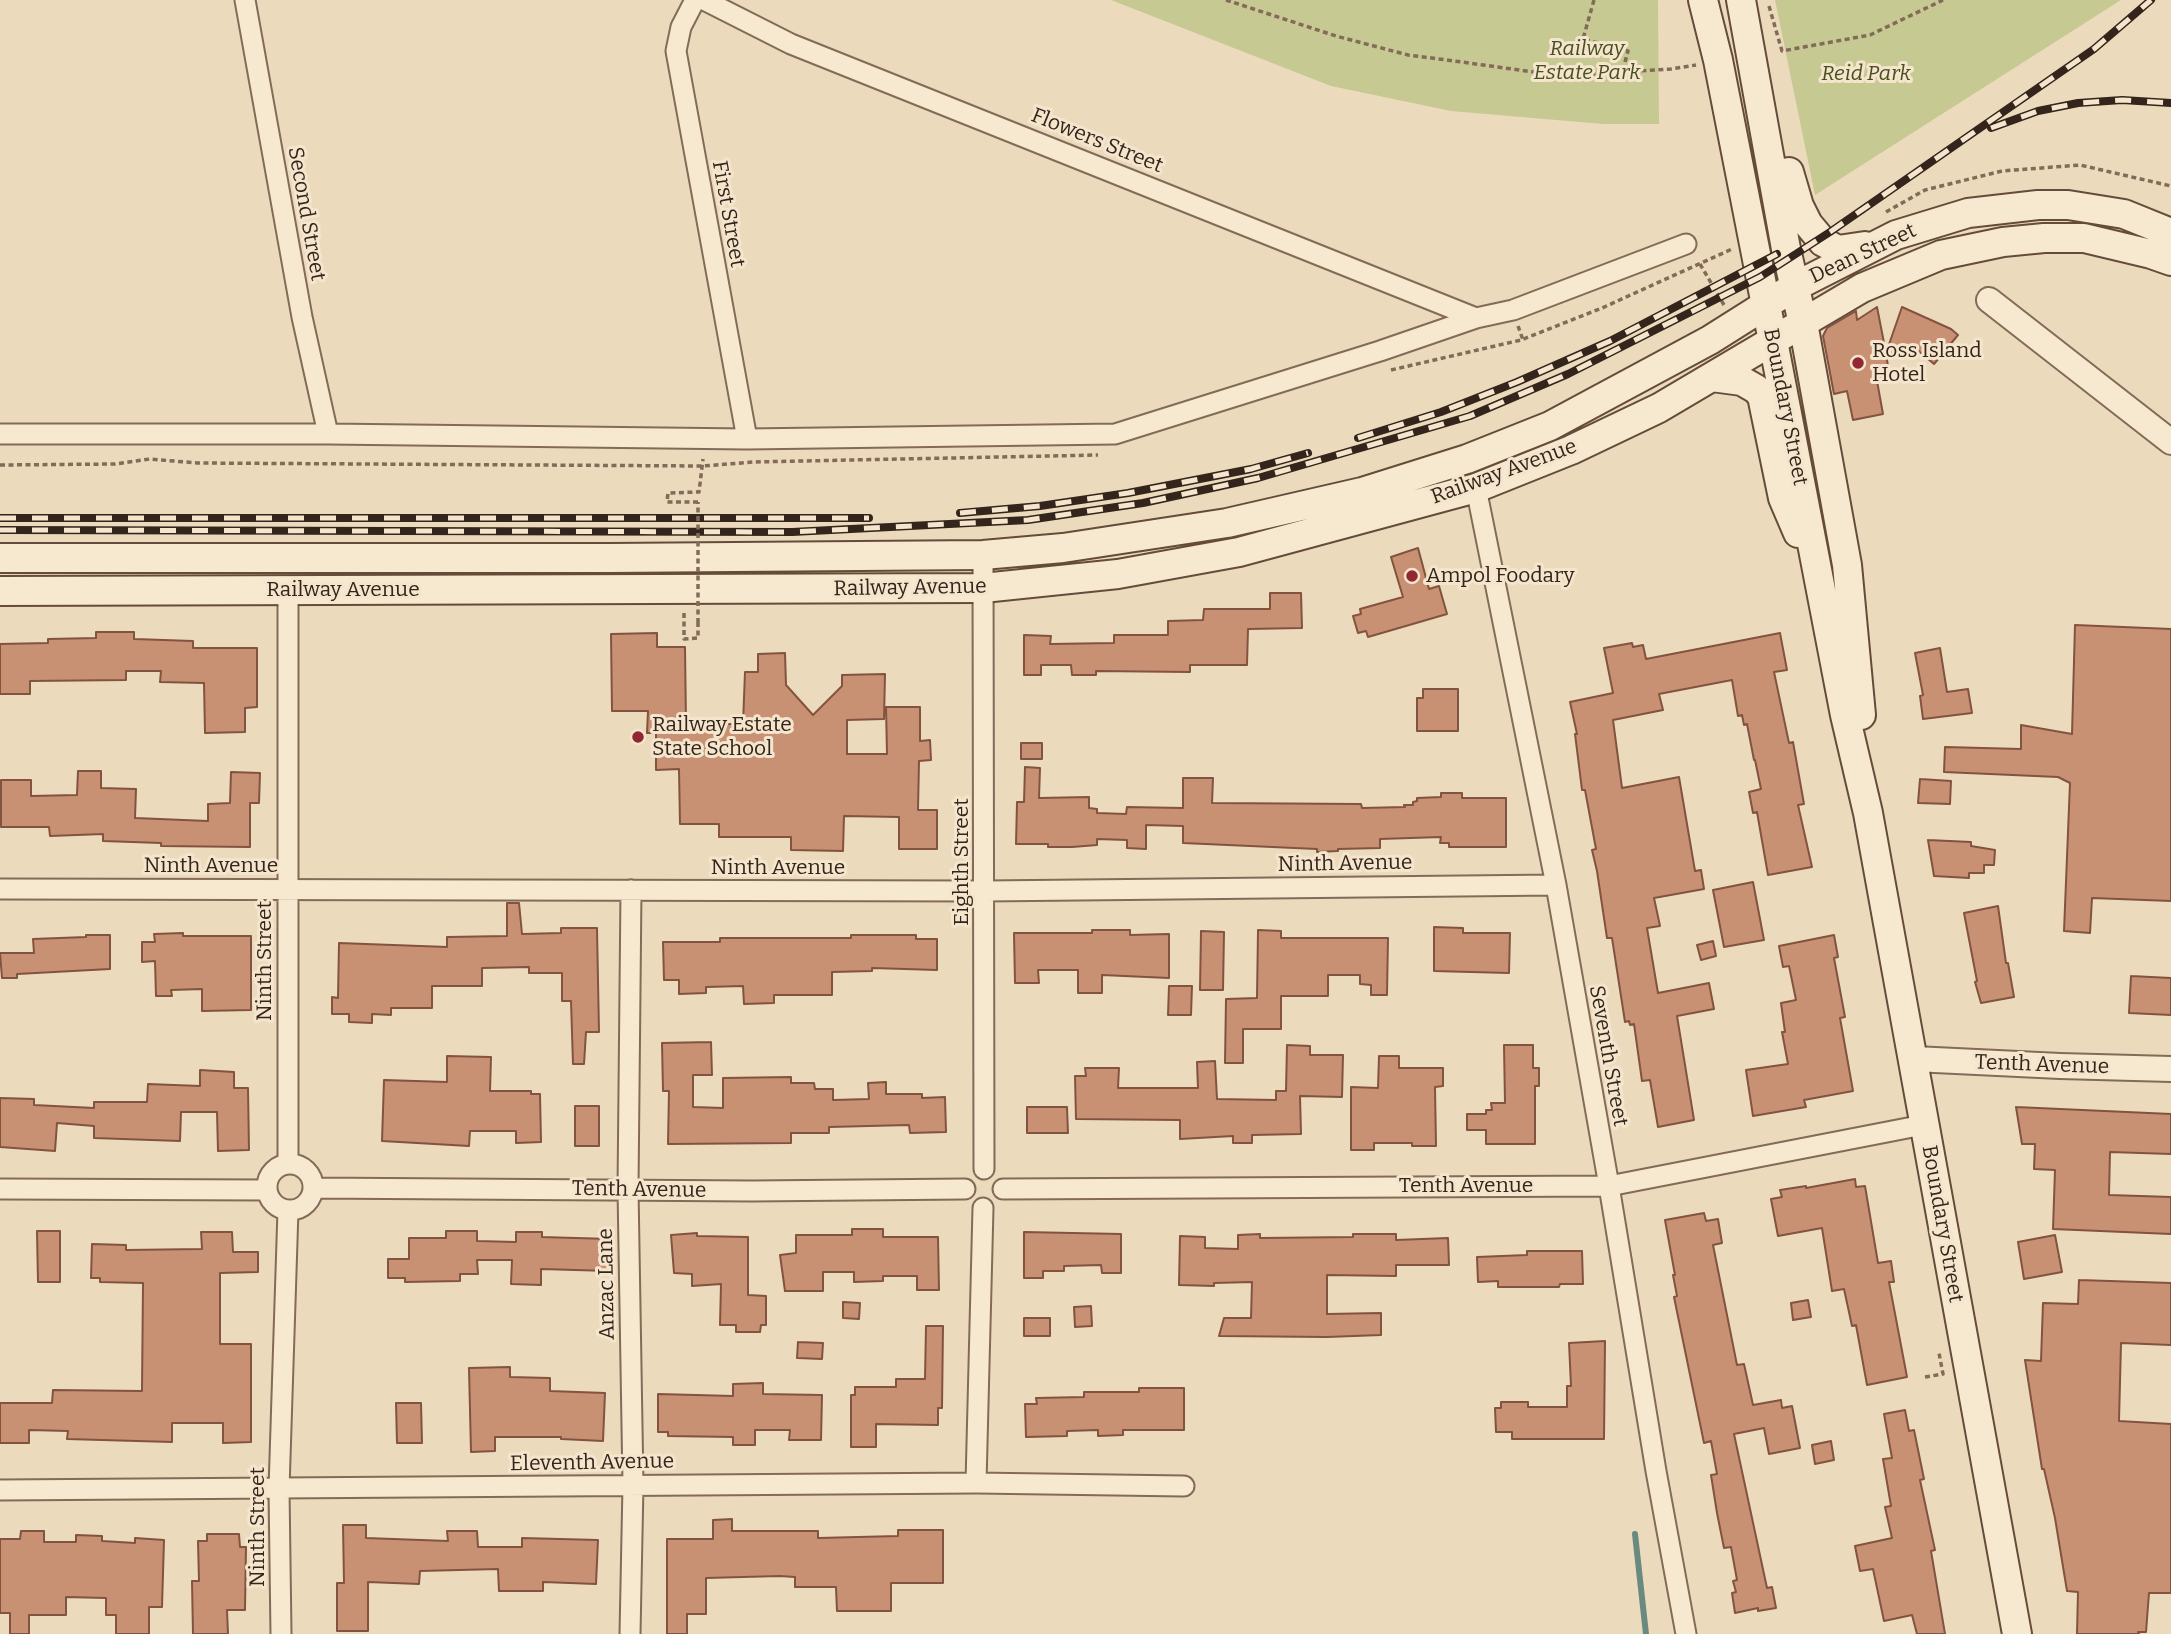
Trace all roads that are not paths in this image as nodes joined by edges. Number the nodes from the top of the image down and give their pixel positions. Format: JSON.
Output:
{"nodes":[{"id":1,"x":245,"y":0,"type":"edge"},
{"id":2,"x":695,"y":0,"type":"edge"},
{"id":3,"x":704,"y":0,"type":"edge"},
{"id":4,"x":1703,"y":0,"type":"edge"},
{"id":5,"x":1741,"y":0,"type":"edge"},
{"id":6,"x":1749,"y":38,"type":"junction"},
{"id":7,"x":2171,"y":233,"type":"edge"},
{"id":8,"x":1883,"y":242,"type":"junction"},
{"id":9,"x":1686,"y":244,"type":"dead end"},
{"id":10,"x":2171,"y":261,"type":"edge"},
{"id":11,"x":1794,"y":287,"type":"junction"},
{"id":12,"x":1989,"y":300,"type":"dead end"},
{"id":13,"x":1765,"y":305,"type":"junction"},
{"id":14,"x":1476,"y":318,"type":"junction"},
{"id":15,"x":1803,"y":323,"type":"junction"},
{"id":16,"x":1773,"y":341,"type":"junction"},
{"id":17,"x":1712,"y":377,"type":"junction"},
{"id":18,"x":328,"y":434,"type":"junction"},
{"id":19,"x":0,"y":435,"type":"edge"},
{"id":20,"x":747,"y":439,"type":"junction"},
{"id":21,"x":2171,"y":442,"type":"edge"},
{"id":22,"x":1476,"y":488,"type":"junction"},
{"id":23,"x":983,"y":555,"type":"junction"},
{"id":24,"x":0,"y":558,"type":"edge"},
{"id":25,"x":1820,"y":587,"type":"junction"},
{"id":26,"x":983,"y":588,"type":"junction"},
{"id":27,"x":288,"y":590,"type":"junction"},
{"id":28,"x":0,"y":591,"type":"edge"},
{"id":29,"x":1868,"y":813,"type":"junction"},
{"id":30,"x":1556,"y":885,"type":"junction"},
{"id":31,"x":288,"y":888,"type":"junction"},
{"id":32,"x":0,"y":889,"type":"edge"},
{"id":33,"x":631,"y":890,"type":"junction"},
{"id":34,"x":985,"y":891,"type":"junction"},
{"id":35,"x":1914,"y":1059,"type":"junction"},
{"id":36,"x":2171,"y":1069,"type":"edge"},
{"id":37,"x":1923,"y":1125,"type":"junction"},
{"id":38,"x":288,"y":1163,"type":"junction"},
{"id":39,"x":984,"y":1169,"type":"junction"},
{"id":40,"x":1609,"y":1186,"type":"junction"},
{"id":41,"x":313,"y":1188,"type":"junction"},
{"id":42,"x":0,"y":1189,"type":"edge"},
{"id":43,"x":628,"y":1189,"type":"junction"},
{"id":44,"x":965,"y":1189,"type":"junction"},
{"id":45,"x":1003,"y":1189,"type":"junction"},
{"id":46,"x":267,"y":1190,"type":"junction"},
{"id":47,"x":983,"y":1208,"type":"junction"},
{"id":48,"x":288,"y":1210,"type":"junction"},
{"id":49,"x":976,"y":1483,"type":"junction"},
{"id":50,"x":633,"y":1485,"type":"junction"},
{"id":51,"x":1184,"y":1486,"type":"dead end"},
{"id":52,"x":279,"y":1489,"type":"junction"},
{"id":53,"x":0,"y":1490,"type":"edge"},
{"id":54,"x":281,"y":1634,"type":"edge"},
{"id":55,"x":630,"y":1634,"type":"edge"},
{"id":56,"x":1686,"y":1634,"type":"edge"},
{"id":57,"x":2017,"y":1634,"type":"edge"}],
"edges":[{"from":1,"to":18,"type":"street","name":"Second Street"},
{"from":2,"to":20,"type":"street","name":"First Street"},
{"from":3,"to":14,"type":"street","name":"Flowers Street"},
{"from":4,"to":13,"type":"main road","name":"Boundary Street"},
{"from":5,"to":6,"type":"main road","name":"Boundary Street"},
{"from":6,"to":8,"type":"main road"},
{"from":6,"to":11,"type":"main road","name":"Boundary Street"},
{"from":7,"to":8,"type":"main road","name":"Dean Street"},
{"from":8,"to":11,"type":"main road","name":"Dean Street"},
{"from":9,"to":14,"type":"street"},
{"from":10,"to":15,"type":"main road","name":"Dean Street"},
{"from":11,"to":13,"type":"main road","name":"Dean Street"},
{"from":11,"to":15,"type":"main road","name":"Boundary Street"},
{"from":12,"to":21,"type":"street"},
{"from":13,"to":16,"type":"main road","name":"Boundary Street"},
{"from":13,"to":23,"type":"main road","name":"Railway Avenue"},
{"from":14,"to":20,"type":"street"},
{"from":15,"to":16,"type":"main road","name":"Dean Street"},
{"from":15,"to":29,"type":"main road","name":"Boundary Street"},
{"from":16,"to":17,"type":"main road","name":"Railway Avenue"},
{"from":16,"to":25,"type":"main road","name":"Boundary Street"},
{"from":17,"to":22,"type":"main road","name":"Railway Avenue"},
{"from":17,"to":25,"type":"main road"},
{"from":18,"to":19,"type":"street"},
{"from":18,"to":20,"type":"street"},
{"from":22,"to":26,"type":"main road","name":"Railway Avenue"},
{"from":22,"to":30,"type":"street","name":"Seventh Street"},
{"from":23,"to":24,"type":"main road","name":"Railway Avenue"},
{"from":23,"to":26,"type":"street","name":"Eighth Street"},
{"from":25,"to":29,"type":"main road","name":"Boundary Street"},
{"from":26,"to":27,"type":"main road","name":"Railway Avenue"},
{"from":26,"to":34,"type":"street","name":"Eighth Street"},
{"from":27,"to":28,"type":"main road","name":"Railway Avenue"},
{"from":27,"to":31,"type":"street","name":"Ninth Street"},
{"from":29,"to":35,"type":"main road","name":"Boundary Street"},
{"from":30,"to":34,"type":"street","name":"Ninth Avenue"},
{"from":30,"to":40,"type":"street","name":"Seventh Street"},
{"from":31,"to":32,"type":"street","name":"Ninth Avenue"},
{"from":31,"to":33,"type":"street","name":"Ninth Avenue"},
{"from":31,"to":38,"type":"street","name":"Ninth Street"},
{"from":33,"to":34,"type":"street","name":"Ninth Avenue"},
{"from":33,"to":43,"type":"street","name":"Anzac Lane"},
{"from":34,"to":39,"type":"street","name":"Eighth Street"},
{"from":35,"to":36,"type":"street","name":"Tenth Avenue"},
{"from":35,"to":37,"type":"main road","name":"Boundary Street"},
{"from":37,"to":40,"type":"street","name":"Tenth Avenue"},
{"from":37,"to":57,"type":"main road","name":"Boundary Street"},
{"from":38,"to":41,"type":"street"},
{"from":38,"to":46,"type":"street"},
{"from":39,"to":44,"type":"street"},
{"from":39,"to":45,"type":"street"},
{"from":40,"to":45,"type":"street","name":"Tenth Avenue"},
{"from":40,"to":56,"type":"street","name":"Seventh Street"},
{"from":41,"to":43,"type":"street","name":"Tenth Avenue"},
{"from":41,"to":48,"type":"street"},
{"from":42,"to":46,"type":"street"},
{"from":43,"to":44,"type":"street","name":"Tenth Avenue"},
{"from":43,"to":50,"type":"street","name":"Anzac Lane"},
{"from":44,"to":47,"type":"street"},
{"from":45,"to":47,"type":"street"},
{"from":46,"to":48,"type":"street"},
{"from":47,"to":49,"type":"street"},
{"from":48,"to":52,"type":"street","name":"Ninth Street"},
{"from":49,"to":50,"type":"street","name":"Eleventh Avenue"},
{"from":49,"to":51,"type":"street","name":"Eleventh Avenue"},
{"from":50,"to":52,"type":"street","name":"Eleventh Avenue"},
{"from":50,"to":55,"type":"street","name":"Anzac Lane"},
{"from":52,"to":53,"type":"street","name":"Eleventh Avenue"},
{"from":52,"to":54,"type":"street","name":"Ninth Street"}]}
